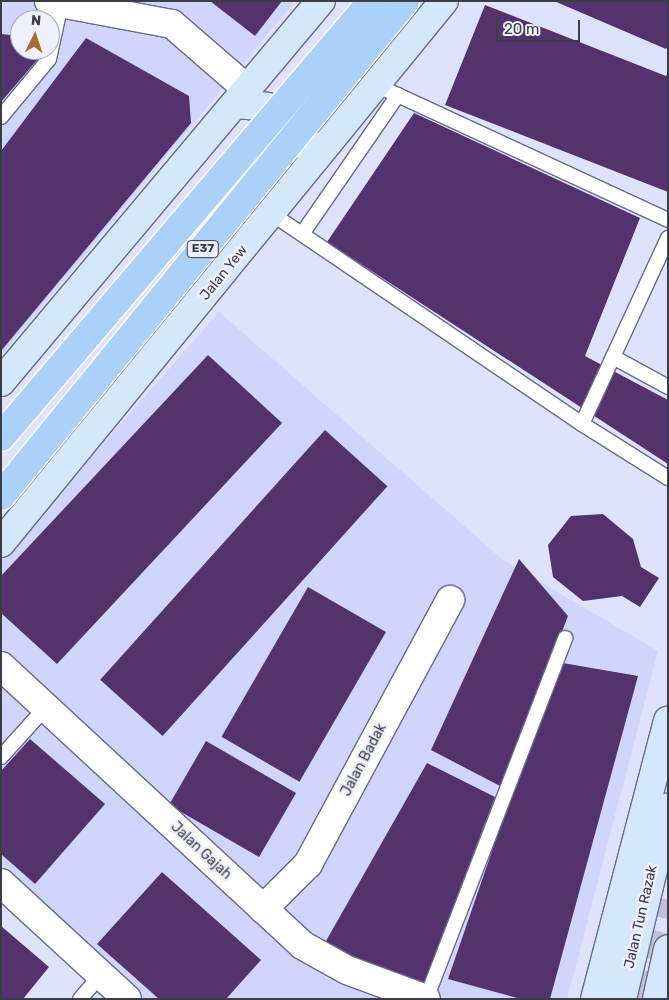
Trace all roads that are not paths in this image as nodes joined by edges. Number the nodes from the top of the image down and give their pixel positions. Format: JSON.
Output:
{"nodes":[{"id":1,"x":321,"y":1,"type":"edge"},
{"id":2,"x":372,"y":1,"type":"edge"},
{"id":3,"x":405,"y":1,"type":"edge"},
{"id":4,"x":444,"y":1,"type":"edge"},
{"id":5,"x":55,"y":2,"type":"edge"},
{"id":6,"x":127,"y":8,"type":"edge"},
{"id":7,"x":387,"y":90,"type":"junction"},
{"id":8,"x":241,"y":96,"type":"junction"},
{"id":9,"x":1,"y":117,"type":"edge"},
{"id":10,"x":311,"y":165,"type":"junction"},
{"id":11,"x":272,"y":214,"type":"junction"},
{"id":12,"x":668,"y":220,"type":"edge"},
{"id":13,"x":302,"y":234,"type":"junction"},
{"id":14,"x":668,"y":238,"type":"edge"},
{"id":15,"x":613,"y":357,"type":"junction"},
{"id":16,"x":1,"y":382,"type":"edge"},
{"id":17,"x":668,"y":388,"type":"edge"},
{"id":18,"x":582,"y":424,"type":"junction"},
{"id":19,"x":1,"y":436,"type":"edge"},
{"id":20,"x":668,"y":478,"type":"edge"},
{"id":21,"x":1,"y":496,"type":"edge"},
{"id":22,"x":1,"y":543,"type":"edge"},
{"id":23,"x":450,"y":600,"type":"dead end"},
{"id":24,"x":564,"y":638,"type":"dead end"},
{"id":25,"x":1,"y":666,"type":"edge"},
{"id":26,"x":46,"y":707,"type":"junction"},
{"id":27,"x":668,"y":720,"type":"edge"},
{"id":28,"x":1,"y":757,"type":"edge"},
{"id":29,"x":668,"y":806,"type":"edge"},
{"id":30,"x":1,"y":883,"type":"edge"},
{"id":31,"x":263,"y":909,"type":"junction"},
{"id":32,"x":668,"y":949,"type":"edge"},
{"id":33,"x":101,"y":975,"type":"junction"},
{"id":34,"x":80,"y":999,"type":"edge"},
{"id":35,"x":127,"y":999,"type":"edge"},
{"id":36,"x":426,"y":999,"type":"edge"},
{"id":37,"x":595,"y":999,"type":"edge"},
{"id":38,"x":622,"y":999,"type":"edge"},
{"id":39,"x":657,"y":999,"type":"edge"}],
"edges":[{"from":1,"to":8,"type":"street"},
{"from":2,"to":19,"type":"main road","number":"E37","bridge":true},
{"from":3,"to":21,"type":"main road","number":"E37","bridge":true},
{"from":4,"to":7,"type":"street","name":"Jalan Yew"},
{"from":5,"to":6,"type":"street"},
{"from":5,"to":9,"type":"lane"},
{"from":6,"to":8,"type":"street"},
{"from":7,"to":10,"type":"street","name":"Jalan Yew"},
{"from":7,"to":12,"type":"lane"},
{"from":7,"to":13,"type":"lane"},
{"from":8,"to":10,"type":"street"},
{"from":8,"to":16,"type":"street"},
{"from":10,"to":11,"type":"street","name":"Jalan Yew"},
{"from":11,"to":13,"type":"lane"},
{"from":11,"to":22,"type":"street","name":"Jalan Yew"},
{"from":13,"to":18,"type":"lane"},
{"from":14,"to":15,"type":"lane"},
{"from":15,"to":17,"type":"lane"},
{"from":15,"to":18,"type":"lane"},
{"from":18,"to":20,"type":"lane"},
{"from":23,"to":31,"type":"street","name":"Jalan Badak"},
{"from":24,"to":36,"type":"lane"},
{"from":25,"to":26,"type":"street","name":"Jalan Gajah"},
{"from":26,"to":28,"type":"lane"},
{"from":26,"to":31,"type":"street","name":"Jalan Gajah"},
{"from":27,"to":37,"type":"street"},
{"from":29,"to":38,"type":"street","name":"Jalan Tun Razak"},
{"from":30,"to":33,"type":"street"},
{"from":31,"to":36,"type":"street","name":"Jalan Gajah"},
{"from":32,"to":39,"type":"street"},
{"from":33,"to":34,"type":"lane"},
{"from":33,"to":35,"type":"street"}]}
